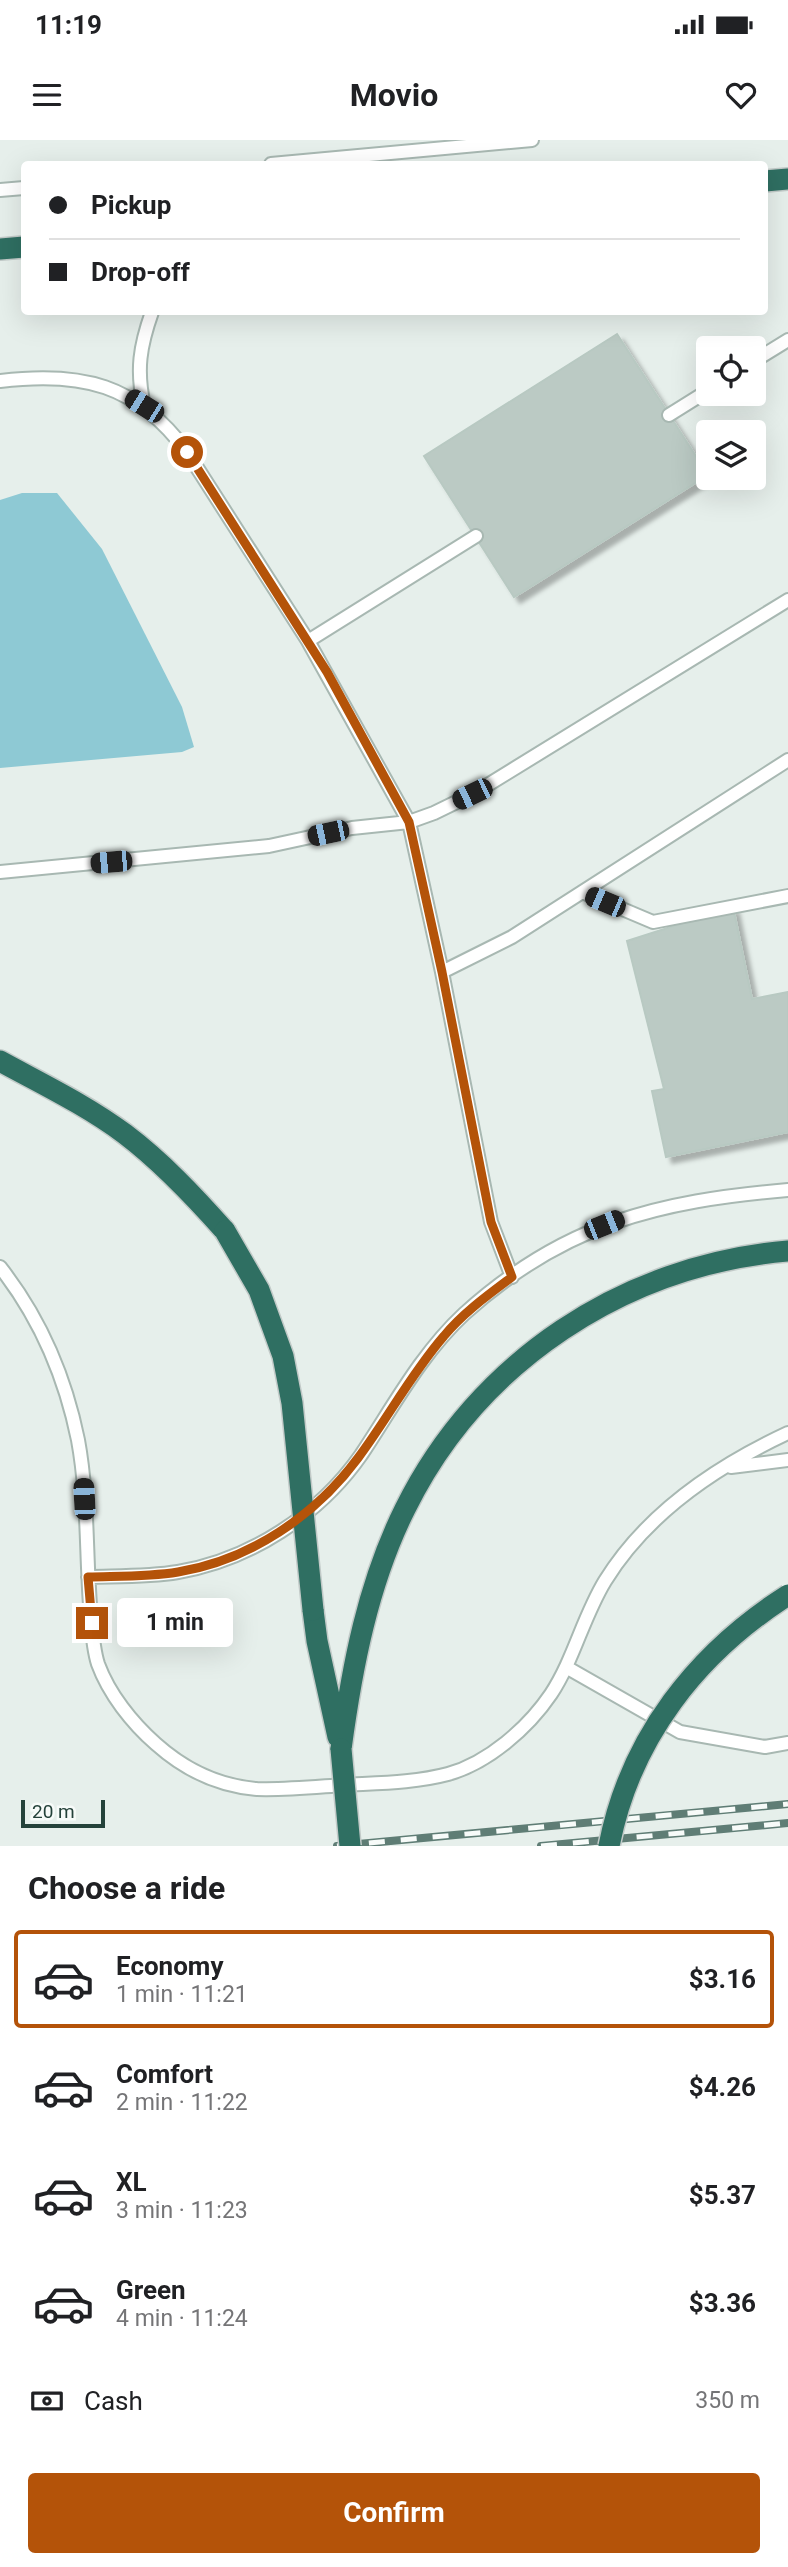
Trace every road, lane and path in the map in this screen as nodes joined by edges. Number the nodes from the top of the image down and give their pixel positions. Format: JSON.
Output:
{"nodes":[{"id":1,"x":532,"y":140,"type":"edge"},
{"id":2,"x":304,"y":161,"type":"edge"},
{"id":3,"x":788,"y":179,"type":"edge"},
{"id":4,"x":768,"y":181,"type":"edge"},
{"id":5,"x":21,"y":188,"type":"edge"},
{"id":6,"x":0,"y":190,"type":"edge"},
{"id":7,"x":21,"y":247,"type":"edge"},
{"id":8,"x":0,"y":249,"type":"edge"},
{"id":9,"x":151,"y":315,"type":"edge"},
{"id":10,"x":788,"y":340,"type":"edge"},
{"id":11,"x":766,"y":354,"type":"edge"},
{"id":12,"x":0,"y":381,"type":"edge"},
{"id":13,"x":696,"y":398,"type":"edge"},
{"id":14,"x":144,"y":406,"type":"junction"},
{"id":15,"x":669,"y":415,"type":"dead end"},
{"id":16,"x":476,"y":536,"type":"dead end"},
{"id":17,"x":788,"y":600,"type":"edge"},
{"id":18,"x":309,"y":641,"type":"junction"},
{"id":19,"x":788,"y":760,"type":"edge"},
{"id":20,"x":409,"y":822,"type":"junction"},
{"id":21,"x":0,"y":872,"type":"edge"},
{"id":22,"x":582,"y":892,"type":"junction"},
{"id":23,"x":788,"y":896,"type":"edge"},
{"id":24,"x":442,"y":972,"type":"junction"},
{"id":25,"x":0,"y":1060,"type":"edge"},
{"id":26,"x":788,"y":1190,"type":"edge"},
{"id":27,"x":788,"y":1251,"type":"edge"},
{"id":28,"x":0,"y":1267,"type":"edge"},
{"id":29,"x":512,"y":1277,"type":"junction"},
{"id":30,"x":788,"y":1433,"type":"edge"},
{"id":31,"x":788,"y":1460,"type":"edge"},
{"id":32,"x":724,"y":1468,"type":"junction"},
{"id":33,"x":88,"y":1577,"type":"junction"},
{"id":34,"x":788,"y":1595,"type":"edge"},
{"id":35,"x":566,"y":1667,"type":"junction"},
{"id":36,"x":788,"y":1743,"type":"edge"},
{"id":37,"x":341,"y":1749,"type":"junction"},
{"id":38,"x":350,"y":1846,"type":"edge"},
{"id":39,"x":609,"y":1846,"type":"edge"}],
"edges":[{"from":1,"to":2,"type":"lane"},
{"from":3,"to":4,"type":"highway"},
{"from":5,"to":6,"type":"lane"},
{"from":7,"to":8,"type":"highway"},
{"from":9,"to":14,"type":"lane"},
{"from":10,"to":11,"type":"lane"},
{"from":12,"to":14,"type":"lane"},
{"from":13,"to":15,"type":"lane"},
{"from":14,"to":18,"type":"lane"},
{"from":16,"to":18,"type":"lane"},
{"from":17,"to":20,"type":"lane"},
{"from":18,"to":20,"type":"lane"},
{"from":19,"to":22,"type":"lane"},
{"from":20,"to":21,"type":"lane"},
{"from":20,"to":24,"type":"lane"},
{"from":22,"to":23,"type":"lane"},
{"from":22,"to":24,"type":"lane"},
{"from":24,"to":29,"type":"lane"},
{"from":25,"to":37,"type":"highway","bridge":true},
{"from":26,"to":29,"type":"lane"},
{"from":27,"to":37,"type":"highway"},
{"from":28,"to":33,"type":"lane"},
{"from":29,"to":33,"type":"lane"},
{"from":30,"to":32,"type":"lane"},
{"from":31,"to":32,"type":"lane"},
{"from":32,"to":35,"type":"lane"},
{"from":33,"to":35,"type":"lane"},
{"from":34,"to":39,"type":"highway","bridge":true},
{"from":35,"to":36,"type":"lane"},
{"from":37,"to":38,"type":"highway","bridge":true}]}
